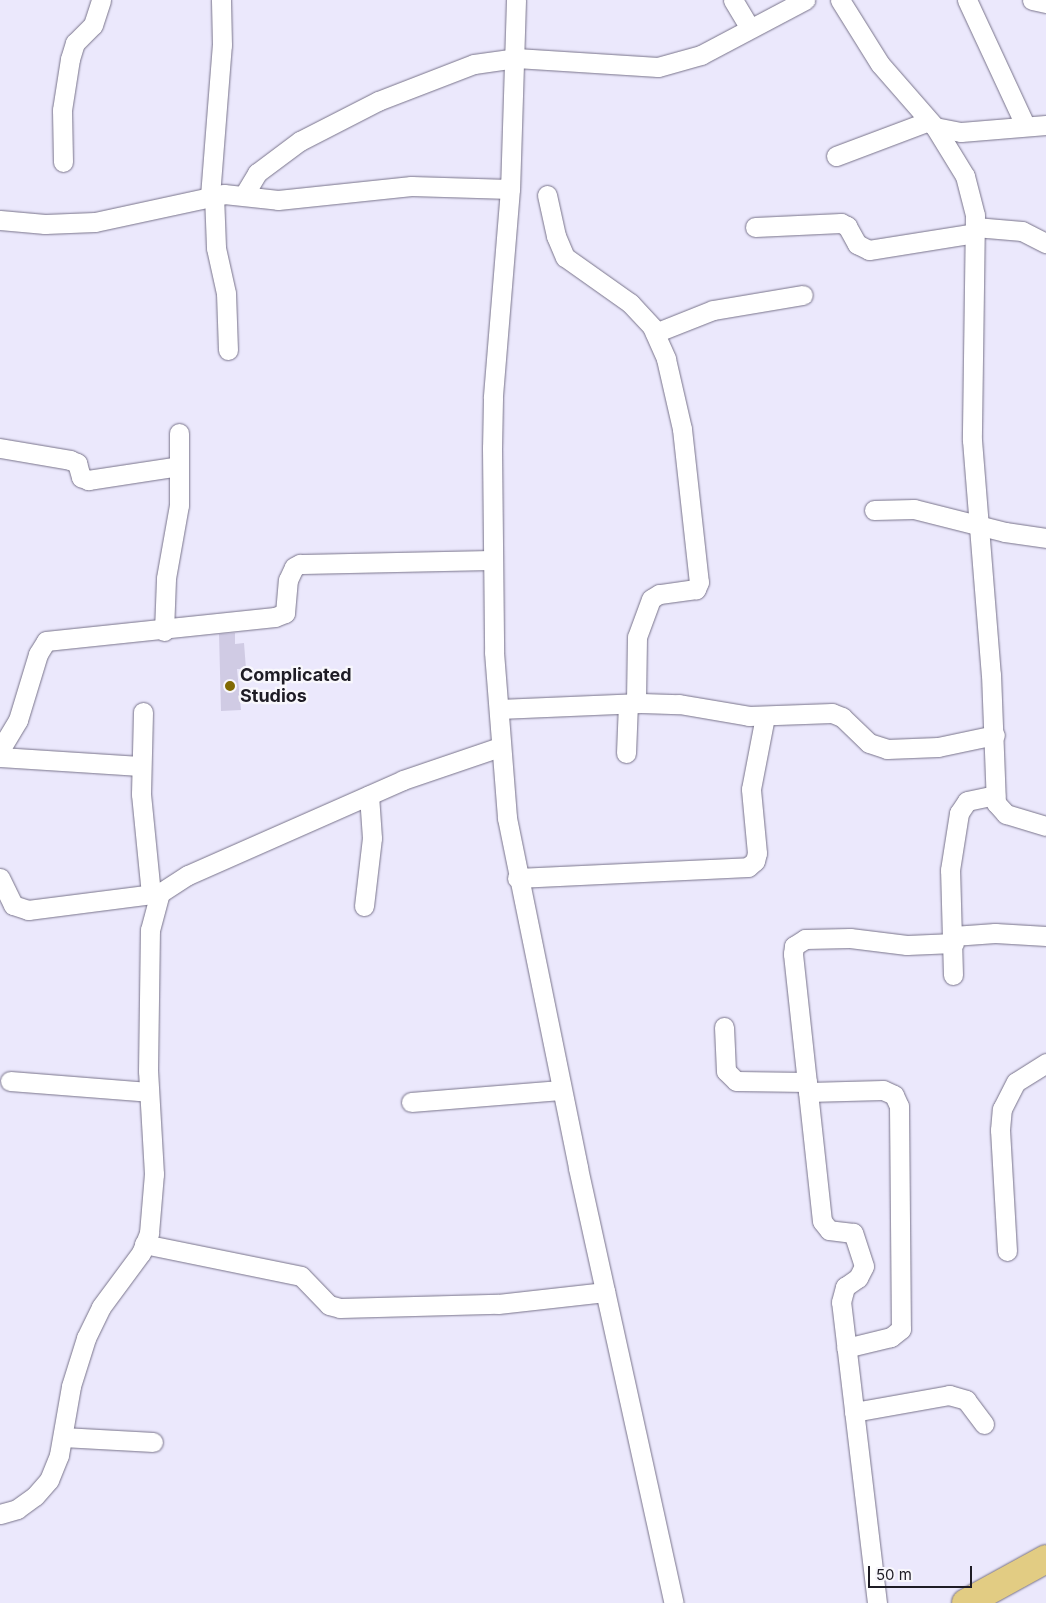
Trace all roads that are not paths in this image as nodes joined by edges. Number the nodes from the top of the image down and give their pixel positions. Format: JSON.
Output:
{"nodes":[{"id":1,"x":101,"y":0,"type":"edge"},
{"id":2,"x":221,"y":0,"type":"edge"},
{"id":3,"x":516,"y":0,"type":"edge"},
{"id":4,"x":733,"y":0,"type":"edge"},
{"id":5,"x":805,"y":0,"type":"edge"},
{"id":6,"x":840,"y":0,"type":"edge"},
{"id":7,"x":967,"y":0,"type":"edge"},
{"id":8,"x":1032,"y":0,"type":"edge"},
{"id":9,"x":1046,"y":3,"type":"edge"},
{"id":10,"x":750,"y":28,"type":"junction"},
{"id":11,"x":516,"y":58,"type":"junction"},
{"id":12,"x":932,"y":124,"type":"junction"},
{"id":13,"x":1025,"y":125,"type":"junction"},
{"id":14,"x":1046,"y":125,"type":"edge"},
{"id":15,"x":836,"y":156,"type":"dead end"},
{"id":16,"x":63,"y":162,"type":"dead end"},
{"id":17,"x":510,"y":189,"type":"junction"},
{"id":18,"x":212,"y":195,"type":"junction"},
{"id":19,"x":244,"y":195,"type":"junction"},
{"id":20,"x":547,"y":195,"type":"dead end"},
{"id":21,"x":0,"y":220,"type":"edge"},
{"id":22,"x":756,"y":228,"type":"dead end"},
{"id":23,"x":975,"y":230,"type":"junction"},
{"id":24,"x":1046,"y":242,"type":"edge"},
{"id":25,"x":803,"y":295,"type":"dead end"},
{"id":26,"x":655,"y":334,"type":"junction"},
{"id":27,"x":228,"y":350,"type":"dead end"},
{"id":28,"x":179,"y":433,"type":"dead end"},
{"id":29,"x":0,"y":448,"type":"edge"},
{"id":30,"x":179,"y":466,"type":"junction"},
{"id":31,"x":874,"y":510,"type":"dead end"},
{"id":32,"x":978,"y":525,"type":"junction"},
{"id":33,"x":1046,"y":538,"type":"edge"},
{"id":34,"x":493,"y":560,"type":"junction"},
{"id":35,"x":164,"y":631,"type":"junction"},
{"id":36,"x":632,"y":703,"type":"junction"},
{"id":37,"x":499,"y":708,"type":"junction"},
{"id":38,"x":143,"y":712,"type":"dead end"},
{"id":39,"x":765,"y":716,"type":"junction"},
{"id":40,"x":995,"y":735,"type":"junction"},
{"id":41,"x":500,"y":746,"type":"junction"},
{"id":42,"x":0,"y":750,"type":"edge"},
{"id":43,"x":626,"y":753,"type":"dead end"},
{"id":44,"x":0,"y":757,"type":"edge"},
{"id":45,"x":140,"y":766,"type":"junction"},
{"id":46,"x":369,"y":795,"type":"junction"},
{"id":47,"x":995,"y":795,"type":"junction"},
{"id":48,"x":1046,"y":826,"type":"edge"},
{"id":49,"x":0,"y":878,"type":"edge"},
{"id":50,"x":517,"y":878,"type":"junction"},
{"id":51,"x":156,"y":893,"type":"junction"},
{"id":52,"x":364,"y":906,"type":"dead end"},
{"id":53,"x":1046,"y":936,"type":"edge"},
{"id":54,"x":954,"y":939,"type":"junction"},
{"id":55,"x":953,"y":975,"type":"dead end"},
{"id":56,"x":724,"y":1027,"type":"dead end"},
{"id":57,"x":1046,"y":1062,"type":"edge"},
{"id":58,"x":10,"y":1081,"type":"dead end"},
{"id":59,"x":808,"y":1087,"type":"junction"},
{"id":60,"x":561,"y":1090,"type":"junction"},
{"id":61,"x":149,"y":1092,"type":"junction"},
{"id":62,"x":411,"y":1102,"type":"dead end"},
{"id":63,"x":144,"y":1244,"type":"junction"},
{"id":64,"x":1007,"y":1251,"type":"dead end"},
{"id":65,"x":605,"y":1292,"type":"junction"},
{"id":66,"x":846,"y":1348,"type":"junction"},
{"id":67,"x":854,"y":1412,"type":"junction"},
{"id":68,"x":984,"y":1424,"type":"dead end"},
{"id":69,"x":62,"y":1437,"type":"junction"},
{"id":70,"x":153,"y":1442,"type":"dead end"},
{"id":71,"x":0,"y":1514,"type":"edge"},
{"id":72,"x":1046,"y":1559,"type":"edge"},
{"id":73,"x":1046,"y":1576,"type":"edge"},
{"id":74,"x":674,"y":1603,"type":"edge"},
{"id":75,"x":877,"y":1603,"type":"edge"},
{"id":76,"x":966,"y":1603,"type":"edge"},
{"id":77,"x":995,"y":1603,"type":"edge"}],
"edges":[{"from":1,"to":16,"type":"street"},
{"from":2,"to":18,"type":"street"},
{"from":3,"to":11,"type":"street"},
{"from":4,"to":10,"type":"street"},
{"from":5,"to":10,"type":"street"},
{"from":6,"to":12,"type":"street"},
{"from":7,"to":13,"type":"street"},
{"from":8,"to":9,"type":"street"},
{"from":10,"to":11,"type":"street"},
{"from":11,"to":17,"type":"street"},
{"from":11,"to":19,"type":"street"},
{"from":12,"to":13,"type":"street"},
{"from":12,"to":15,"type":"street"},
{"from":12,"to":23,"type":"street"},
{"from":13,"to":14,"type":"street"},
{"from":17,"to":19,"type":"street"},
{"from":17,"to":34,"type":"street"},
{"from":18,"to":19,"type":"street"},
{"from":18,"to":21,"type":"street"},
{"from":18,"to":27,"type":"street"},
{"from":20,"to":26,"type":"street"},
{"from":22,"to":23,"type":"street"},
{"from":23,"to":24,"type":"street"},
{"from":23,"to":32,"type":"street"},
{"from":25,"to":26,"type":"street"},
{"from":26,"to":36,"type":"street"},
{"from":28,"to":30,"type":"street"},
{"from":29,"to":30,"type":"street"},
{"from":30,"to":35,"type":"street"},
{"from":31,"to":32,"type":"street"},
{"from":32,"to":33,"type":"street"},
{"from":32,"to":40,"type":"street"},
{"from":34,"to":35,"type":"street"},
{"from":34,"to":37,"type":"street"},
{"from":35,"to":42,"type":"street"},
{"from":36,"to":37,"type":"street"},
{"from":36,"to":39,"type":"street"},
{"from":36,"to":43,"type":"street"},
{"from":37,"to":41,"type":"street"},
{"from":38,"to":45,"type":"street"},
{"from":39,"to":40,"type":"street"},
{"from":39,"to":50,"type":"street"},
{"from":40,"to":47,"type":"street"},
{"from":41,"to":46,"type":"street"},
{"from":41,"to":50,"type":"street"},
{"from":44,"to":45,"type":"street"},
{"from":45,"to":51,"type":"street"},
{"from":46,"to":51,"type":"street"},
{"from":46,"to":52,"type":"street"},
{"from":47,"to":48,"type":"street"},
{"from":47,"to":54,"type":"street"},
{"from":49,"to":51,"type":"street"},
{"from":50,"to":60,"type":"street"},
{"from":51,"to":61,"type":"street"},
{"from":53,"to":54,"type":"street"},
{"from":54,"to":55,"type":"street"},
{"from":54,"to":59,"type":"street"},
{"from":56,"to":59,"type":"street"},
{"from":57,"to":64,"type":"street"},
{"from":58,"to":61,"type":"street"},
{"from":59,"to":66,"type":"street"},
{"from":59,"to":66,"type":"street"},
{"from":60,"to":62,"type":"street"},
{"from":60,"to":65,"type":"street"},
{"from":61,"to":63,"type":"street"},
{"from":63,"to":65,"type":"street"},
{"from":63,"to":69,"type":"street"},
{"from":65,"to":74,"type":"street"},
{"from":66,"to":67,"type":"street"},
{"from":67,"to":68,"type":"street"},
{"from":67,"to":75,"type":"street"},
{"from":69,"to":70,"type":"street"},
{"from":69,"to":71,"type":"street"},
{"from":72,"to":76,"type":"highway"},
{"from":73,"to":77,"type":"highway"}]}
